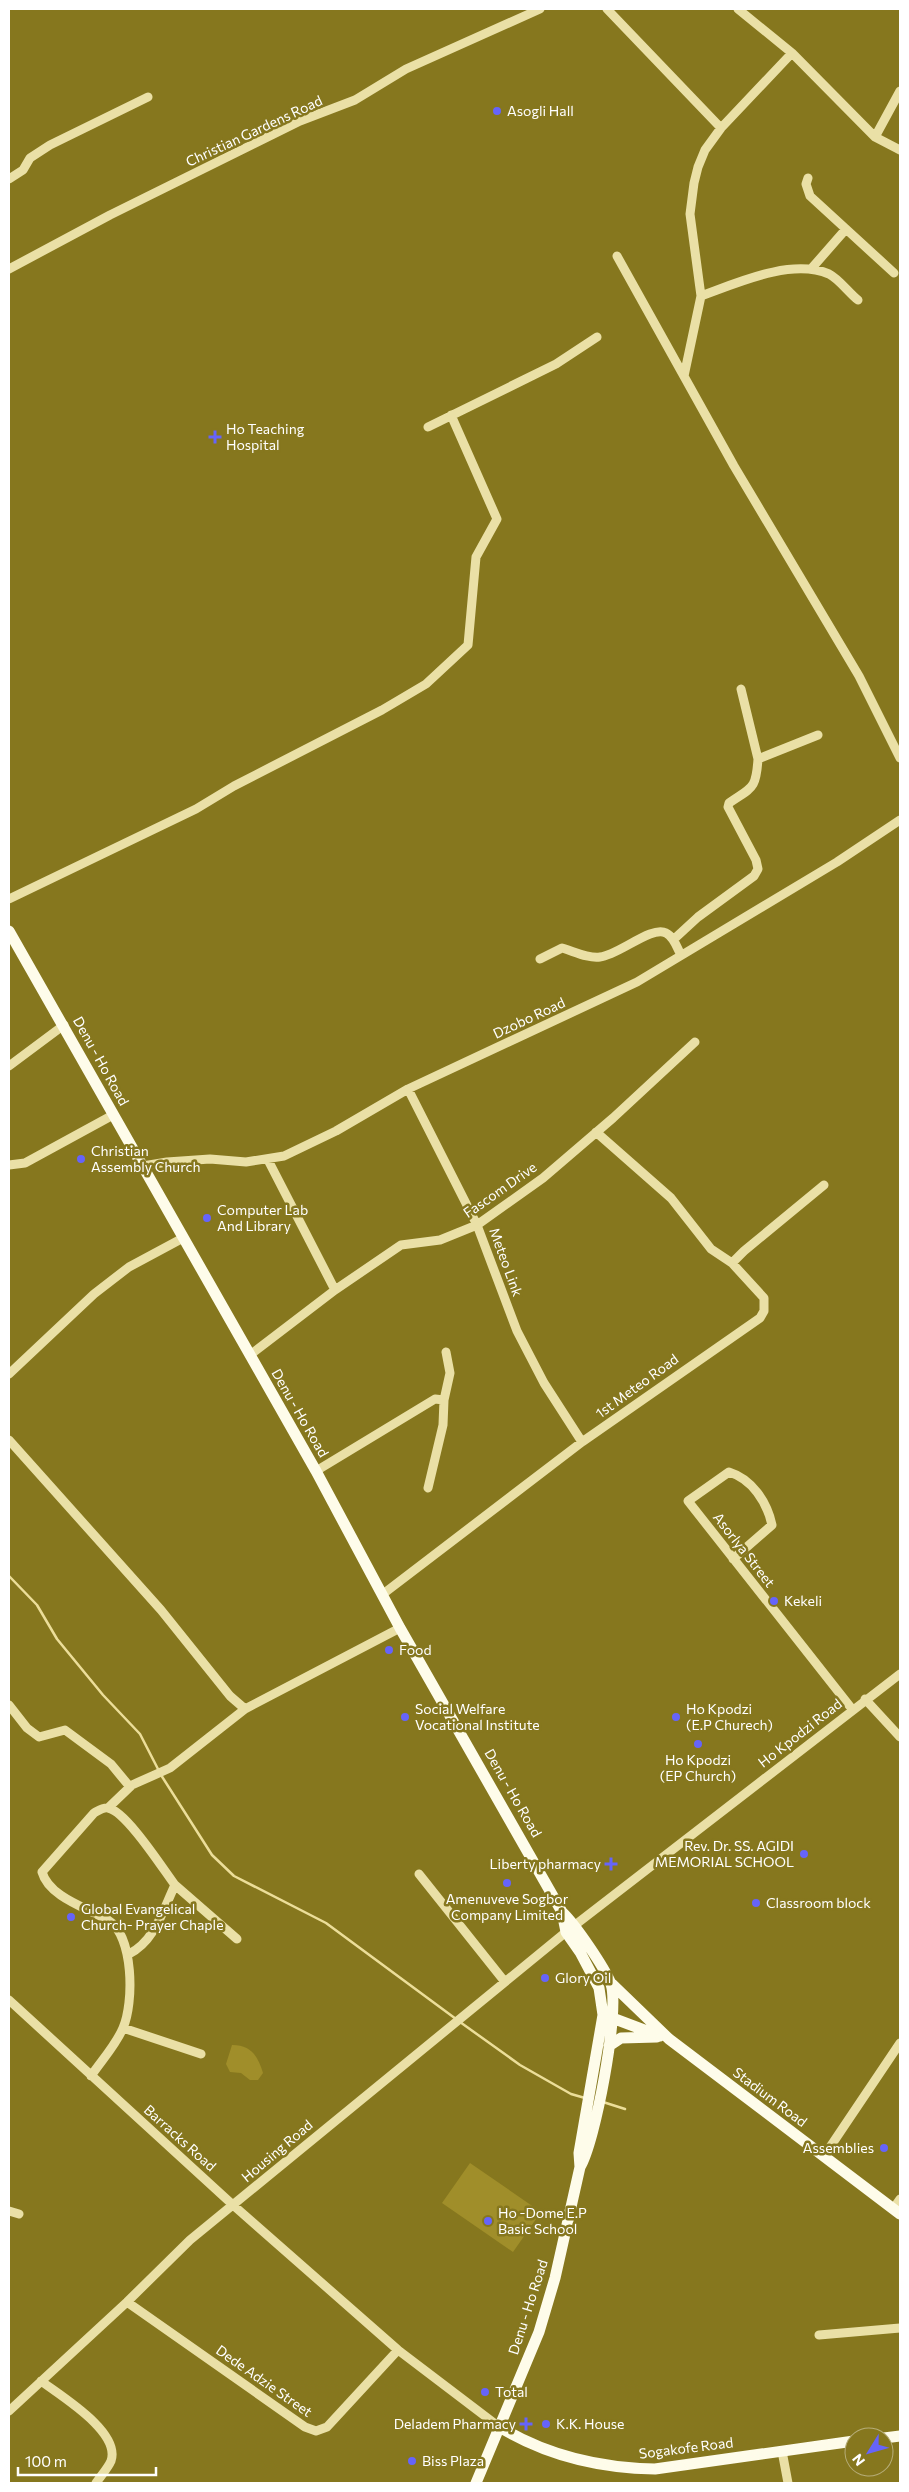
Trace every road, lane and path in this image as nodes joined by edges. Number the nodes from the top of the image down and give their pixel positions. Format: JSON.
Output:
{"nodes":[{"id":1,"x":540,"y":9,"type":"edge"},
{"id":2,"x":607,"y":9,"type":"edge"},
{"id":3,"x":738,"y":9,"type":"edge"},
{"id":4,"x":792,"y":53,"type":"junction"},
{"id":5,"x":900,"y":91,"type":"edge"},
{"id":6,"x":148,"y":97,"type":"dead end"},
{"id":7,"x":721,"y":128,"type":"junction"},
{"id":8,"x":875,"y":137,"type":"junction"},
{"id":9,"x":900,"y":150,"type":"edge"},
{"id":10,"x":808,"y":178,"type":"dead end"},
{"id":11,"x":9,"y":179,"type":"edge"},
{"id":12,"x":846,"y":229,"type":"junction"},
{"id":13,"x":617,"y":256,"type":"dead end"},
{"id":14,"x":9,"y":269,"type":"edge"},
{"id":15,"x":811,"y":270,"type":"junction"},
{"id":16,"x":894,"y":273,"type":"dead end"},
{"id":17,"x":701,"y":296,"type":"junction"},
{"id":18,"x":858,"y":300,"type":"dead end"},
{"id":19,"x":597,"y":337,"type":"dead end"},
{"id":20,"x":684,"y":376,"type":"junction"},
{"id":21,"x":451,"y":415,"type":"junction"},
{"id":22,"x":428,"y":427,"type":"dead end"},
{"id":23,"x":741,"y":689,"type":"dead end"},
{"id":24,"x":818,"y":735,"type":"dead end"},
{"id":25,"x":900,"y":758,"type":"edge"},
{"id":26,"x":758,"y":760,"type":"junction"},
{"id":27,"x":900,"y":820,"type":"edge"},
{"id":28,"x":9,"y":899,"type":"edge"},
{"id":29,"x":10,"y":935,"type":"edge"},
{"id":30,"x":673,"y":940,"type":"junction"},
{"id":31,"x":681,"y":955,"type":"junction"},
{"id":32,"x":540,"y":959,"type":"dead end"},
{"id":33,"x":64,"y":1025,"type":"junction"},
{"id":34,"x":695,"y":1042,"type":"dead end"},
{"id":35,"x":9,"y":1066,"type":"edge"},
{"id":36,"x":408,"y":1089,"type":"junction"},
{"id":37,"x":113,"y":1115,"type":"junction"},
{"id":38,"x":596,"y":1132,"type":"junction"},
{"id":39,"x":268,"y":1160,"type":"junction"},
{"id":40,"x":9,"y":1165,"type":"edge"},
{"id":41,"x":143,"y":1166,"type":"junction"},
{"id":42,"x":824,"y":1185,"type":"dead end"},
{"id":43,"x":477,"y":1225,"type":"junction"},
{"id":44,"x":183,"y":1238,"type":"junction"},
{"id":45,"x":732,"y":1263,"type":"junction"},
{"id":46,"x":335,"y":1290,"type":"junction"},
{"id":47,"x":446,"y":1352,"type":"dead end"},
{"id":48,"x":250,"y":1356,"type":"junction"},
{"id":49,"x":9,"y":1374,"type":"edge"},
{"id":50,"x":444,"y":1400,"type":"junction"},
{"id":51,"x":9,"y":1440,"type":"edge"},
{"id":52,"x":582,"y":1442,"type":"junction"},
{"id":53,"x":316,"y":1471,"type":"junction"},
{"id":54,"x":428,"y":1488,"type":"dead end"},
{"id":55,"x":733,"y":1559,"type":"junction"},
{"id":56,"x":383,"y":1594,"type":"junction"},
{"id":57,"x":400,"y":1628,"type":"junction"},
{"id":58,"x":900,"y":1674,"type":"edge"},
{"id":59,"x":866,"y":1699,"type":"junction"},
{"id":60,"x":9,"y":1705,"type":"edge"},
{"id":61,"x":245,"y":1709,"type":"junction"},
{"id":62,"x":852,"y":1710,"type":"junction"},
{"id":63,"x":900,"y":1737,"type":"edge"},
{"id":64,"x":130,"y":1787,"type":"junction"},
{"id":65,"x":104,"y":1808,"type":"junction"},
{"id":66,"x":418,"y":1874,"type":"dead end"},
{"id":67,"x":175,"y":1885,"type":"junction"},
{"id":68,"x":562,"y":1912,"type":"junction"},
{"id":69,"x":576,"y":1924,"type":"junction"},
{"id":70,"x":566,"y":1932,"type":"junction"},
{"id":71,"x":237,"y":1939,"type":"dead end"},
{"id":72,"x":129,"y":1954,"type":"junction"},
{"id":73,"x":505,"y":1982,"type":"junction"},
{"id":74,"x":611,"y":1983,"type":"junction"},
{"id":75,"x":9,"y":2000,"type":"edge"},
{"id":76,"x":608,"y":2016,"type":"junction"},
{"id":77,"x":123,"y":2028,"type":"junction"},
{"id":78,"x":669,"y":2039,"type":"junction"},
{"id":79,"x":900,"y":2043,"type":"edge"},
{"id":80,"x":608,"y":2046,"type":"junction"},
{"id":81,"x":201,"y":2054,"type":"dead end"},
{"id":82,"x":91,"y":2076,"type":"junction"},
{"id":83,"x":595,"y":2100,"type":"junction"},
{"id":84,"x":824,"y":2156,"type":"junction"},
{"id":85,"x":900,"y":2199,"type":"edge"},
{"id":86,"x":233,"y":2205,"type":"junction"},
{"id":87,"x":9,"y":2211,"type":"edge"},
{"id":88,"x":897,"y":2212,"type":"edge"},
{"id":89,"x":18,"y":2214,"type":"dead end"},
{"id":90,"x":127,"y":2302,"type":"junction"},
{"id":91,"x":900,"y":2328,"type":"edge"},
{"id":92,"x":819,"y":2335,"type":"dead end"},
{"id":93,"x":398,"y":2350,"type":"junction"},
{"id":94,"x":41,"y":2381,"type":"junction"},
{"id":95,"x":9,"y":2411,"type":"edge"},
{"id":96,"x":498,"y":2426,"type":"junction"},
{"id":97,"x":844,"y":2443,"type":"edge"},
{"id":98,"x":782,"y":2451,"type":"junction"},
{"id":99,"x":96,"y":2483,"type":"edge"},
{"id":100,"x":476,"y":2483,"type":"edge"},
{"id":101,"x":788,"y":2483,"type":"edge"}],
"edges":[{"from":1,"to":14,"type":"street","name":"Christian Gardens Road"},
{"from":2,"to":7,"type":"street"},
{"from":3,"to":4,"type":"street"},
{"from":4,"to":7,"type":"street"},
{"from":4,"to":8,"type":"street"},
{"from":5,"to":8,"type":"street"},
{"from":6,"to":11,"type":"street"},
{"from":7,"to":17,"type":"street"},
{"from":8,"to":9,"type":"street"},
{"from":10,"to":12,"type":"street"},
{"from":12,"to":15,"type":"street"},
{"from":12,"to":16,"type":"street"},
{"from":13,"to":20,"type":"street"},
{"from":15,"to":17,"type":"street"},
{"from":15,"to":18,"type":"street"},
{"from":17,"to":20,"type":"street"},
{"from":19,"to":21,"type":"street"},
{"from":20,"to":25,"type":"street"},
{"from":21,"to":22,"type":"street"},
{"from":21,"to":28,"type":"street"},
{"from":23,"to":26,"type":"street"},
{"from":24,"to":26,"type":"street"},
{"from":26,"to":30,"type":"street"},
{"from":27,"to":31,"type":"street","name":"Dzobo Road"},
{"from":29,"to":33,"type":"main road","name":"Denu - Ho Road"},
{"from":30,"to":31,"type":"street"},
{"from":30,"to":32,"type":"street"},
{"from":31,"to":36,"type":"street","name":"Dzobo Road"},
{"from":33,"to":35,"type":"street"},
{"from":33,"to":37,"type":"main road","name":"Denu - Ho Road"},
{"from":34,"to":38,"type":"street","name":"Fascom Drive"},
{"from":36,"to":39,"type":"street","name":"Dzobo Road"},
{"from":36,"to":43,"type":"street","name":"Meteo Link"},
{"from":37,"to":40,"type":"street"},
{"from":37,"to":41,"type":"main road","name":"Denu - Ho Road"},
{"from":38,"to":43,"type":"street","name":"Fascom Drive"},
{"from":38,"to":45,"type":"street"},
{"from":39,"to":41,"type":"street","name":"Dzobo Road"},
{"from":39,"to":46,"type":"street"},
{"from":41,"to":44,"type":"main road","name":"Denu - Ho Road"},
{"from":42,"to":45,"type":"street"},
{"from":43,"to":46,"type":"street","name":"Fascom Drive"},
{"from":43,"to":52,"type":"street","name":"Meteo Link"},
{"from":44,"to":48,"type":"main road","name":"Denu - Ho Road"},
{"from":44,"to":49,"type":"street"},
{"from":45,"to":52,"type":"street","name":"1st Meteo Road"},
{"from":46,"to":48,"type":"street","name":"Fascom Drive"},
{"from":47,"to":50,"type":"street"},
{"from":48,"to":53,"type":"main road","name":"Denu - Ho Road"},
{"from":50,"to":53,"type":"street"},
{"from":50,"to":54,"type":"street"},
{"from":51,"to":61,"type":"street"},
{"from":52,"to":56,"type":"street","name":"1st Meteo Road"},
{"from":53,"to":56,"type":"main road","name":"Denu - Ho Road"},
{"from":55,"to":55,"type":"street","name":"Asorlya Street"},
{"from":55,"to":62,"type":"street","name":"Asorlya Street"},
{"from":56,"to":57,"type":"main road","name":"Denu - Ho Road"},
{"from":57,"to":61,"type":"street"},
{"from":57,"to":68,"type":"main road","name":"Denu - Ho Road"},
{"from":58,"to":59,"type":"street","name":"Ho Kpodzi Road"},
{"from":59,"to":62,"type":"street","name":"Ho Kpodzi Road"},
{"from":59,"to":63,"type":"street"},
{"from":60,"to":64,"type":"street"},
{"from":61,"to":64,"type":"street"},
{"from":62,"to":69,"type":"street","name":"Ho Kpodzi Road"},
{"from":64,"to":65,"type":"street"},
{"from":65,"to":67,"type":"street"},
{"from":65,"to":72,"type":"street"},
{"from":66,"to":73,"type":"street"},
{"from":67,"to":71,"type":"street"},
{"from":67,"to":72,"type":"street"},
{"from":68,"to":69,"type":"main road","name":"Denu - Ho Road"},
{"from":68,"to":70,"type":"main road","name":"Denu - Ho Road"},
{"from":69,"to":70,"type":"street","name":"Housing Road"},
{"from":69,"to":74,"type":"main road","name":"Denu - Ho Road"},
{"from":70,"to":73,"type":"street","name":"Housing Road"},
{"from":70,"to":76,"type":"main road","name":"Denu - Ho Road"},
{"from":72,"to":77,"type":"street"},
{"from":73,"to":86,"type":"street","name":"Housing Road"},
{"from":74,"to":76,"type":"main road","name":"Denu - Ho Road"},
{"from":74,"to":78,"type":"main road","name":"Stadium Road"},
{"from":75,"to":82,"type":"street","name":"Barracks Road"},
{"from":76,"to":78,"type":"main road","name":"Stadium Road"},
{"from":76,"to":80,"type":"main road","name":"Denu - Ho Road"},
{"from":76,"to":83,"type":"main road","name":"Denu - Ho Road"},
{"from":77,"to":81,"type":"street"},
{"from":77,"to":82,"type":"street"},
{"from":78,"to":80,"type":"main road"},
{"from":78,"to":84,"type":"main road","name":"Stadium Road"},
{"from":79,"to":84,"type":"street"},
{"from":80,"to":83,"type":"main road","name":"Denu - Ho Road"},
{"from":82,"to":86,"type":"street","name":"Barracks Road"},
{"from":83,"to":96,"type":"main road","name":"Denu - Ho Road"},
{"from":84,"to":88,"type":"main road","name":"Stadium Road"},
{"from":85,"to":88,"type":"street"},
{"from":86,"to":90,"type":"street","name":"Housing Road"},
{"from":86,"to":93,"type":"street","name":"Barracks Road"},
{"from":87,"to":89,"type":"street"},
{"from":90,"to":93,"type":"street","name":"Dede Adzie Street"},
{"from":90,"to":94,"type":"street","name":"Housing Road"},
{"from":91,"to":92,"type":"street"},
{"from":93,"to":96,"type":"street","name":"Barracks Road"},
{"from":94,"to":95,"type":"street","name":"Housing Road"},
{"from":94,"to":99,"type":"street"},
{"from":96,"to":98,"type":"main road","name":"Sogakofe Road"},
{"from":96,"to":100,"type":"main road","name":"Denu - Ho Road"},
{"from":97,"to":98,"type":"main road","name":"Sogakofe Road"},
{"from":98,"to":101,"type":"street"}]}
